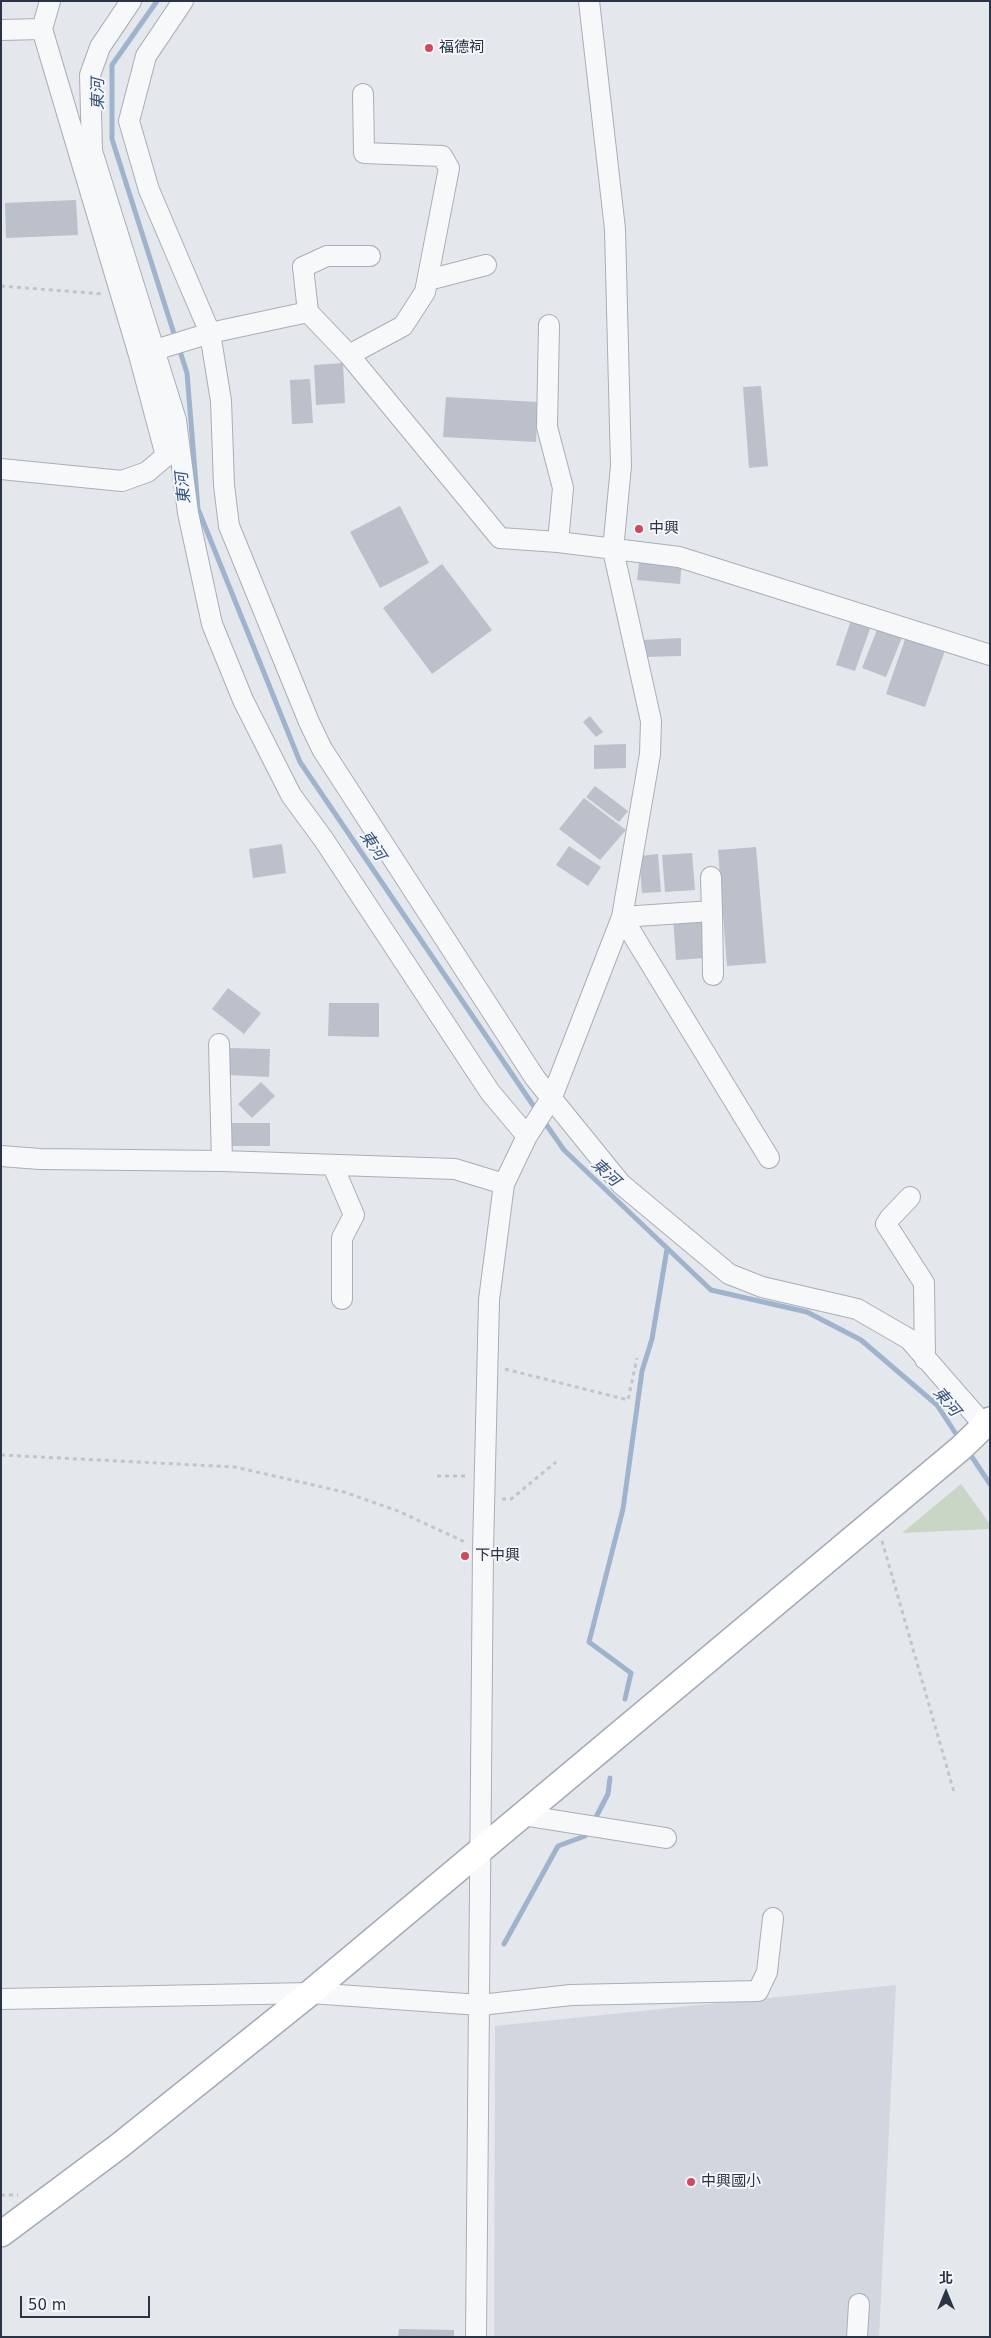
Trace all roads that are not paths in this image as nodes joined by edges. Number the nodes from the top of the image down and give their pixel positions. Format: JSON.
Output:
{"nodes":[{"id":1,"x":50,"y":1,"type":"edge"},
{"id":2,"x":131,"y":1,"type":"edge"},
{"id":3,"x":184,"y":1,"type":"edge"},
{"id":4,"x":589,"y":1,"type":"edge"},
{"id":5,"x":42,"y":29,"type":"junction"},
{"id":6,"x":1,"y":30,"type":"edge"},
{"id":7,"x":363,"y":94,"type":"dead end"},
{"id":8,"x":370,"y":256,"type":"dead end"},
{"id":9,"x":486,"y":265,"type":"dead end"},
{"id":10,"x":428,"y":280,"type":"junction"},
{"id":11,"x":308,"y":312,"type":"junction"},
{"id":12,"x":549,"y":325,"type":"dead end"},
{"id":13,"x":205,"y":335,"type":"junction"},
{"id":14,"x":147,"y":351,"type":"junction"},
{"id":15,"x":349,"y":355,"type":"junction"},
{"id":16,"x":1,"y":469,"type":"edge"},
{"id":17,"x":558,"y":542,"type":"junction"},
{"id":18,"x":613,"y":550,"type":"junction"},
{"id":19,"x":990,"y":655,"type":"edge"},
{"id":20,"x":711,"y":877,"type":"dead end"},
{"id":21,"x":712,"y":911,"type":"junction"},
{"id":22,"x":622,"y":917,"type":"junction"},
{"id":23,"x":713,"y":975,"type":"dead end"},
{"id":24,"x":219,"y":1044,"type":"dead end"},
{"id":25,"x":552,"y":1097,"type":"junction"},
{"id":26,"x":527,"y":1136,"type":"junction"},
{"id":27,"x":1,"y":1156,"type":"edge"},
{"id":28,"x":769,"y":1158,"type":"dead end"},
{"id":29,"x":222,"y":1161,"type":"junction"},
{"id":30,"x":333,"y":1166,"type":"junction"},
{"id":31,"x":504,"y":1184,"type":"junction"},
{"id":32,"x":910,"y":1198,"type":"dead end"},
{"id":33,"x":342,"y":1298,"type":"dead end"},
{"id":34,"x":925,"y":1359,"type":"junction"},
{"id":35,"x":987,"y":1423,"type":"edge"},
{"id":36,"x":522,"y":1815,"type":"junction"},
{"id":37,"x":666,"y":1838,"type":"dead end"},
{"id":38,"x":479,"y":1851,"type":"junction"},
{"id":39,"x":773,"y":1918,"type":"dead end"},
{"id":40,"x":310,"y":1992,"type":"junction"},
{"id":41,"x":1,"y":1999,"type":"edge"},
{"id":42,"x":480,"y":2006,"type":"junction"},
{"id":43,"x":1,"y":2234,"type":"edge"},
{"id":44,"x":859,"y":2304,"type":"dead end"},
{"id":45,"x":476,"y":2337,"type":"edge"},
{"id":46,"x":857,"y":2337,"type":"edge"}],
"edges":[{"from":1,"to":5,"type":"street"},
{"from":2,"to":14,"type":"street"},
{"from":3,"to":13,"type":"street"},
{"from":4,"to":18,"type":"street"},
{"from":5,"to":6,"type":"street"},
{"from":5,"to":14,"type":"street"},
{"from":7,"to":10,"type":"street"},
{"from":8,"to":11,"type":"street"},
{"from":9,"to":10,"type":"street"},
{"from":10,"to":15,"type":"street"},
{"from":11,"to":13,"type":"street"},
{"from":11,"to":15,"type":"street"},
{"from":12,"to":17,"type":"street"},
{"from":13,"to":14,"type":"street"},
{"from":13,"to":25,"type":"street"},
{"from":14,"to":16,"type":"street"},
{"from":14,"to":26,"type":"street"},
{"from":15,"to":17,"type":"street"},
{"from":17,"to":18,"type":"street"},
{"from":18,"to":19,"type":"street"},
{"from":18,"to":22,"type":"street"},
{"from":20,"to":21,"type":"street"},
{"from":21,"to":22,"type":"street"},
{"from":21,"to":23,"type":"street"},
{"from":22,"to":25,"type":"street"},
{"from":22,"to":28,"type":"street"},
{"from":24,"to":29,"type":"street"},
{"from":25,"to":26,"type":"street"},
{"from":25,"to":34,"type":"street"},
{"from":26,"to":31,"type":"street"},
{"from":27,"to":29,"type":"street"},
{"from":29,"to":30,"type":"street"},
{"from":30,"to":31,"type":"street"},
{"from":30,"to":33,"type":"street"},
{"from":31,"to":38,"type":"street"},
{"from":32,"to":34,"type":"street"},
{"from":34,"to":35,"type":"street"},
{"from":35,"to":36,"type":"main road"},
{"from":36,"to":37,"type":"street"},
{"from":36,"to":38,"type":"main road"},
{"from":38,"to":40,"type":"main road"},
{"from":38,"to":42,"type":"street"},
{"from":39,"to":42,"type":"street"},
{"from":40,"to":41,"type":"street"},
{"from":40,"to":42,"type":"street"},
{"from":40,"to":43,"type":"main road"},
{"from":42,"to":45,"type":"street"},
{"from":44,"to":46,"type":"street"}]}
